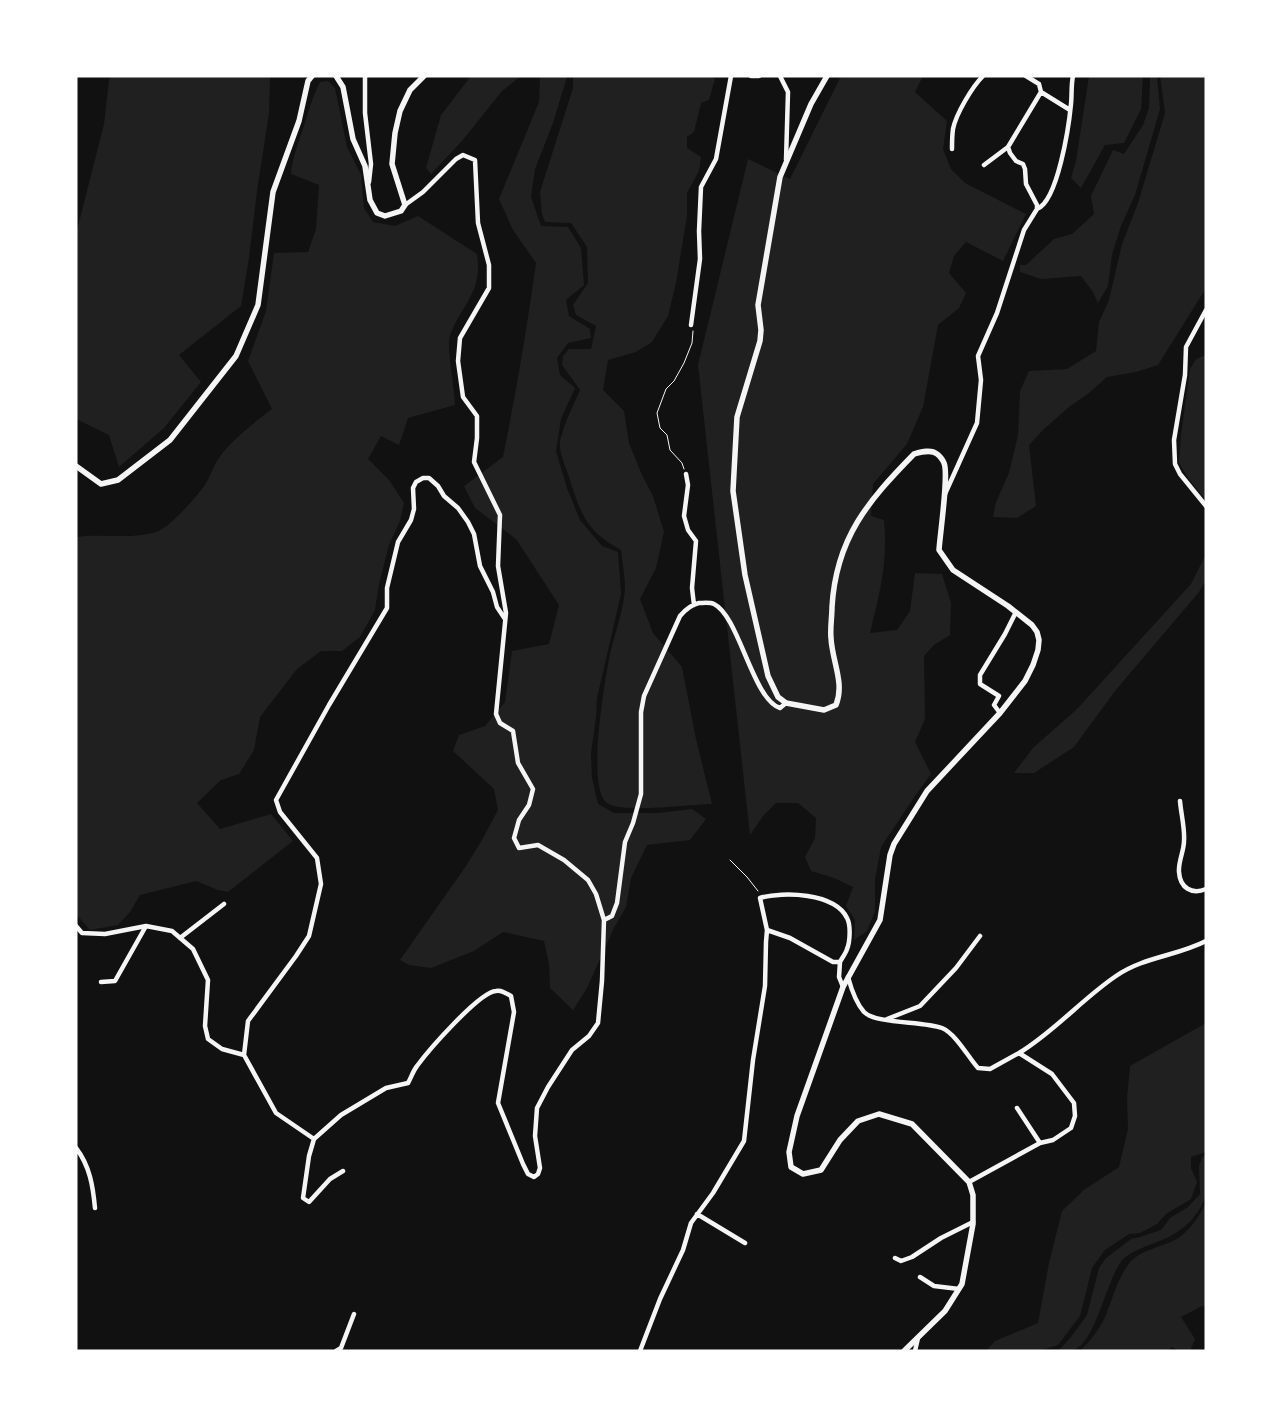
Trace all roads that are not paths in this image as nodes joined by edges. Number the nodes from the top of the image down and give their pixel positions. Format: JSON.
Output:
{"nodes":[{"id":1,"x":312,"y":76,"type":"edge"},
{"id":2,"x":336,"y":76,"type":"edge"},
{"id":3,"x":365,"y":76,"type":"edge"},
{"id":4,"x":424,"y":76,"type":"edge"},
{"id":5,"x":730,"y":76,"type":"edge"},
{"id":6,"x":750,"y":76,"type":"edge"},
{"id":7,"x":759,"y":76,"type":"edge"},
{"id":8,"x":780,"y":76,"type":"edge"},
{"id":9,"x":828,"y":76,"type":"edge"},
{"id":10,"x":983,"y":76,"type":"edge"},
{"id":11,"x":1026,"y":76,"type":"edge"},
{"id":12,"x":1073,"y":76,"type":"edge"},
{"id":13,"x":1041,"y":92,"type":"junction"},
{"id":14,"x":1070,"y":110,"type":"junction"},
{"id":15,"x":1008,"y":147,"type":"junction"},
{"id":16,"x":952,"y":149,"type":"dead end"},
{"id":17,"x":786,"y":162,"type":"junction"},
{"id":18,"x":984,"y":165,"type":"dead end"},
{"id":19,"x":368,"y":188,"type":"junction"},
{"id":20,"x":405,"y":205,"type":"junction"},
{"id":21,"x":1037,"y":210,"type":"junction"},
{"id":22,"x":1206,"y":310,"type":"edge"},
{"id":23,"x":691,"y":326,"type":"road end"},
{"id":24,"x":76,"y":466,"type":"edge"},
{"id":25,"x":686,"y":474,"type":"road end"},
{"id":26,"x":944,"y":498,"type":"junction"},
{"id":27,"x":1206,"y":506,"type":"edge"},
{"id":28,"x":694,"y":605,"type":"junction"},
{"id":29,"x":1016,"y":612,"type":"junction"},
{"id":30,"x":505,"y":619,"type":"junction"},
{"id":31,"x":786,"y":703,"type":"junction"},
{"id":32,"x":1000,"y":714,"type":"junction"},
{"id":33,"x":1180,"y":801,"type":"dead end"},
{"id":34,"x":1206,"y":889,"type":"edge"},
{"id":35,"x":224,"y":904,"type":"dead end"},
{"id":36,"x":604,"y":920,"type":"junction"},
{"id":37,"x":76,"y":926,"type":"edge"},
{"id":38,"x":146,"y":926,"type":"junction"},
{"id":39,"x":768,"y":930,"type":"junction"},
{"id":40,"x":980,"y":936,"type":"dead end"},
{"id":41,"x":180,"y":938,"type":"junction"},
{"id":42,"x":1206,"y":941,"type":"edge"},
{"id":43,"x":840,"y":962,"type":"junction"},
{"id":44,"x":848,"y":977,"type":"junction"},
{"id":45,"x":102,"y":982,"type":"dead end"},
{"id":46,"x":843,"y":987,"type":"junction"},
{"id":47,"x":886,"y":1020,"type":"junction"},
{"id":48,"x":1020,"y":1053,"type":"junction"},
{"id":49,"x":244,"y":1055,"type":"junction"},
{"id":50,"x":1017,"y":1108,"type":"dead end"},
{"id":51,"x":314,"y":1139,"type":"junction"},
{"id":52,"x":1040,"y":1143,"type":"junction"},
{"id":53,"x":76,"y":1148,"type":"edge"},
{"id":54,"x":343,"y":1171,"type":"dead end"},
{"id":55,"x":969,"y":1182,"type":"junction"},
{"id":56,"x":95,"y":1208,"type":"dead end"},
{"id":57,"x":697,"y":1214,"type":"junction"},
{"id":58,"x":973,"y":1222,"type":"junction"},
{"id":59,"x":745,"y":1243,"type":"dead end"},
{"id":60,"x":895,"y":1258,"type":"dead end"},
{"id":61,"x":920,"y":1277,"type":"dead end"},
{"id":62,"x":959,"y":1289,"type":"junction"},
{"id":63,"x":354,"y":1314,"type":"dead end"},
{"id":64,"x":918,"y":1338,"type":"junction"},
{"id":65,"x":336,"y":1351,"type":"edge"},
{"id":66,"x":640,"y":1351,"type":"edge"},
{"id":67,"x":904,"y":1351,"type":"edge"},
{"id":68,"x":915,"y":1351,"type":"edge"}],
"edges":[{"from":1,"to":24,"type":"street"},
{"from":2,"to":19,"type":"street"},
{"from":3,"to":19,"type":"street"},
{"from":4,"to":20,"type":"street"},
{"from":5,"to":23,"type":"street"},
{"from":6,"to":7,"type":"street"},
{"from":8,"to":17,"type":"street"},
{"from":9,"to":17,"type":"street"},
{"from":10,"to":16,"type":"street"},
{"from":11,"to":13,"type":"street"},
{"from":12,"to":14,"type":"street"},
{"from":13,"to":14,"type":"street"},
{"from":13,"to":15,"type":"street"},
{"from":14,"to":21,"type":"street"},
{"from":15,"to":18,"type":"street"},
{"from":15,"to":21,"type":"street"},
{"from":17,"to":31,"type":"street"},
{"from":19,"to":20,"type":"street"},
{"from":20,"to":30,"type":"street"},
{"from":21,"to":26,"type":"street"},
{"from":22,"to":27,"type":"street"},
{"from":25,"to":28,"type":"street"},
{"from":26,"to":29,"type":"street"},
{"from":26,"to":31,"type":"street"},
{"from":28,"to":31,"type":"street"},
{"from":28,"to":36,"type":"street"},
{"from":29,"to":32,"type":"street"},
{"from":29,"to":32,"type":"street"},
{"from":30,"to":36,"type":"street"},
{"from":30,"to":49,"type":"street"},
{"from":32,"to":44,"type":"street"},
{"from":33,"to":34,"type":"street"},
{"from":35,"to":41,"type":"street"},
{"from":36,"to":51,"type":"street"},
{"from":37,"to":38,"type":"street"},
{"from":38,"to":41,"type":"street"},
{"from":38,"to":45,"type":"street"},
{"from":39,"to":43,"type":"street"},
{"from":39,"to":43,"type":"street"},
{"from":39,"to":57,"type":"street"},
{"from":40,"to":47,"type":"street"},
{"from":41,"to":49,"type":"street"},
{"from":42,"to":48,"type":"street"},
{"from":43,"to":46,"type":"street"},
{"from":44,"to":46,"type":"street"},
{"from":44,"to":47,"type":"street"},
{"from":46,"to":55,"type":"street"},
{"from":47,"to":48,"type":"street"},
{"from":48,"to":52,"type":"street"},
{"from":49,"to":51,"type":"street"},
{"from":50,"to":52,"type":"street"},
{"from":51,"to":54,"type":"street"},
{"from":52,"to":55,"type":"street"},
{"from":53,"to":56,"type":"street"},
{"from":55,"to":58,"type":"street"},
{"from":57,"to":59,"type":"street"},
{"from":57,"to":66,"type":"street"},
{"from":58,"to":60,"type":"street"},
{"from":58,"to":62,"type":"street"},
{"from":61,"to":62,"type":"street"},
{"from":62,"to":64,"type":"street"},
{"from":63,"to":65,"type":"street"},
{"from":64,"to":67,"type":"street"},
{"from":64,"to":68,"type":"street"}]}
